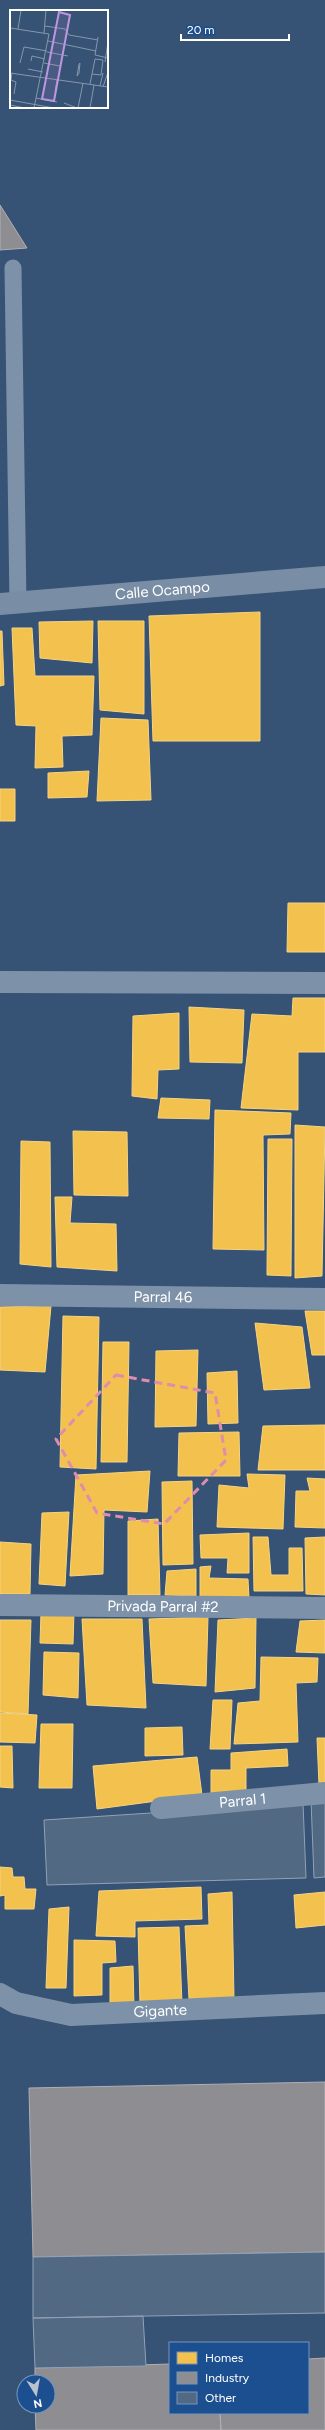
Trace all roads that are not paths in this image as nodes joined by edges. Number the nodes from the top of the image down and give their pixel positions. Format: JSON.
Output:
{"nodes":[{"id":1,"x":13,"y":268,"type":"dead end"},
{"id":2,"x":325,"y":577,"type":"edge"},
{"id":3,"x":9,"y":604,"type":"edge"},
{"id":4,"x":0,"y":982,"type":"edge"},
{"id":5,"x":325,"y":983,"type":"edge"},
{"id":6,"x":0,"y":1295,"type":"edge"},
{"id":7,"x":325,"y":1299,"type":"edge"},
{"id":8,"x":0,"y":1605,"type":"edge"},
{"id":9,"x":325,"y":1608,"type":"edge"},
{"id":10,"x":325,"y":1793,"type":"edge"},
{"id":11,"x":161,"y":1808,"type":"dead end"},
{"id":12,"x":0,"y":1994,"type":"edge"},
{"id":13,"x":325,"y":2003,"type":"edge"}],
"edges":[{"from":1,"to":3,"type":"lane"},
{"from":2,"to":3,"type":"street","name":"Calle Ocampo"},
{"from":4,"to":5,"type":"street"},
{"from":6,"to":7,"type":"street","name":"Parral 46"},
{"from":8,"to":9,"type":"street","name":"Privada Parral #2"},
{"from":10,"to":11,"type":"street","name":"Parral 1"},
{"from":12,"to":13,"type":"street","name":"Gigante"}]}
